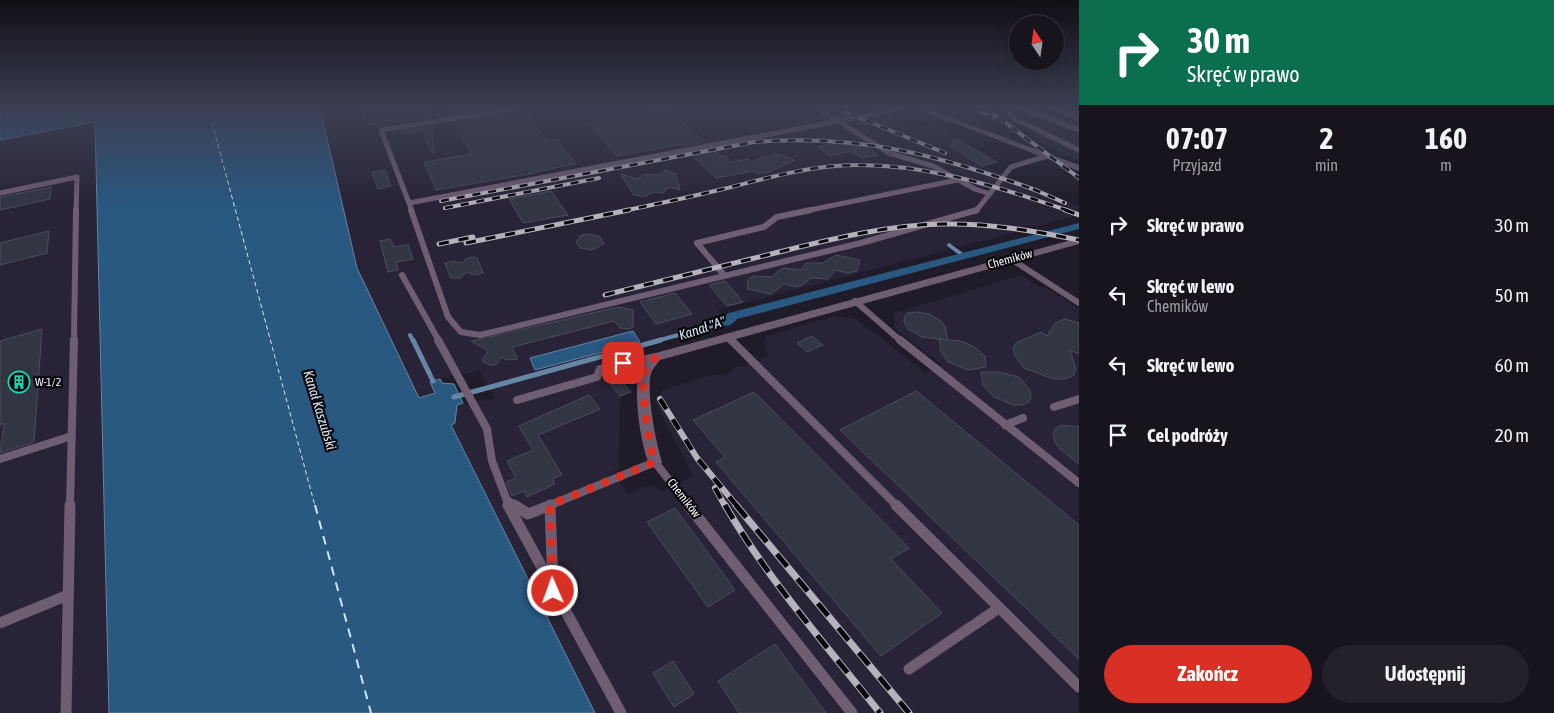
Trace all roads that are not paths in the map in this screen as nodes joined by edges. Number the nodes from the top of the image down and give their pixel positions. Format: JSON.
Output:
{"nodes":[{"id":1,"x":385,"y":141,"type":"edge"},
{"id":2,"x":733,"y":141,"type":"edge"},
{"id":3,"x":871,"y":141,"type":"edge"},
{"id":4,"x":1008,"y":141,"type":"edge"},
{"id":5,"x":1061,"y":141,"type":"edge"},
{"id":6,"x":1079,"y":150,"type":"edge"},
{"id":7,"x":1047,"y":156,"type":"junction"},
{"id":8,"x":1079,"y":168,"type":"edge"},
{"id":9,"x":958,"y":180,"type":"junction"},
{"id":10,"x":0,"y":193,"type":"edge"},
{"id":11,"x":990,"y":194,"type":"junction"},
{"id":12,"x":409,"y":203,"type":"junction"},
{"id":13,"x":1079,"y":241,"type":"edge"},
{"id":14,"x":1011,"y":259,"type":"junction"},
{"id":15,"x":724,"y":275,"type":"junction"},
{"id":16,"x":402,"y":276,"type":"dead end"},
{"id":17,"x":855,"y":301,"type":"junction"},
{"id":18,"x":1079,"y":303,"type":"edge"},
{"id":19,"x":728,"y":337,"type":"junction"},
{"id":20,"x":656,"y":357,"type":"junction"},
{"id":21,"x":1079,"y":399,"type":"edge"},
{"id":22,"x":517,"y":400,"type":"dead end"},
{"id":23,"x":1054,"y":407,"type":"dead end"},
{"id":24,"x":1023,"y":418,"type":"dead end"},
{"id":25,"x":1005,"y":425,"type":"junction"},
{"id":26,"x":72,"y":436,"type":"junction"},
{"id":27,"x":0,"y":459,"type":"edge"},
{"id":28,"x":655,"y":462,"type":"junction"},
{"id":29,"x":1079,"y":483,"type":"edge"},
{"id":30,"x":505,"y":499,"type":"junction"},
{"id":31,"x":550,"y":505,"type":"junction"},
{"id":32,"x":553,"y":591,"type":"junction"},
{"id":33,"x":68,"y":595,"type":"junction"},
{"id":34,"x":999,"y":608,"type":"junction"},
{"id":35,"x":0,"y":623,"type":"edge"},
{"id":36,"x":909,"y":669,"type":"dead end"},
{"id":37,"x":1079,"y":687,"type":"edge"},
{"id":38,"x":66,"y":713,"type":"edge"},
{"id":39,"x":621,"y":713,"type":"edge"},
{"id":40,"x":852,"y":713,"type":"edge"}],
"edges":[{"from":1,"to":12,"type":"lane"},
{"from":2,"to":12,"type":"lane"},
{"from":3,"to":9,"type":"lane"},
{"from":4,"to":7,"type":"street"},
{"from":5,"to":6,"type":"lane"},
{"from":7,"to":8,"type":"street"},
{"from":7,"to":11,"type":"lane"},
{"from":9,"to":11,"type":"lane"},
{"from":9,"to":15,"type":"lane"},
{"from":10,"to":26,"type":"lane"},
{"from":11,"to":15,"type":"lane"},
{"from":12,"to":15,"type":"lane"},
{"from":13,"to":14,"type":"street","name":"Chemików"},
{"from":14,"to":17,"type":"street","name":"Chemików"},
{"from":14,"to":18,"type":"lane"},
{"from":16,"to":30,"type":"lane"},
{"from":17,"to":19,"type":"street","name":"Chemików"},
{"from":17,"to":25,"type":"lane"},
{"from":19,"to":20,"type":"street","name":"Chemików"},
{"from":19,"to":34,"type":"lane"},
{"from":20,"to":22,"type":"lane"},
{"from":20,"to":28,"type":"street","name":"Chemików"},
{"from":21,"to":23,"type":"lane"},
{"from":24,"to":25,"type":"lane"},
{"from":25,"to":29,"type":"lane"},
{"from":26,"to":27,"type":"lane"},
{"from":26,"to":33,"type":"lane"},
{"from":28,"to":31,"type":"lane"},
{"from":28,"to":40,"type":"lane","name":"Chemików"},
{"from":30,"to":31,"type":"lane"},
{"from":30,"to":32,"type":"lane"},
{"from":31,"to":32,"type":"lane"},
{"from":32,"to":39,"type":"lane"},
{"from":33,"to":35,"type":"lane"},
{"from":33,"to":38,"type":"lane"},
{"from":34,"to":36,"type":"lane"},
{"from":34,"to":37,"type":"lane"}]}
